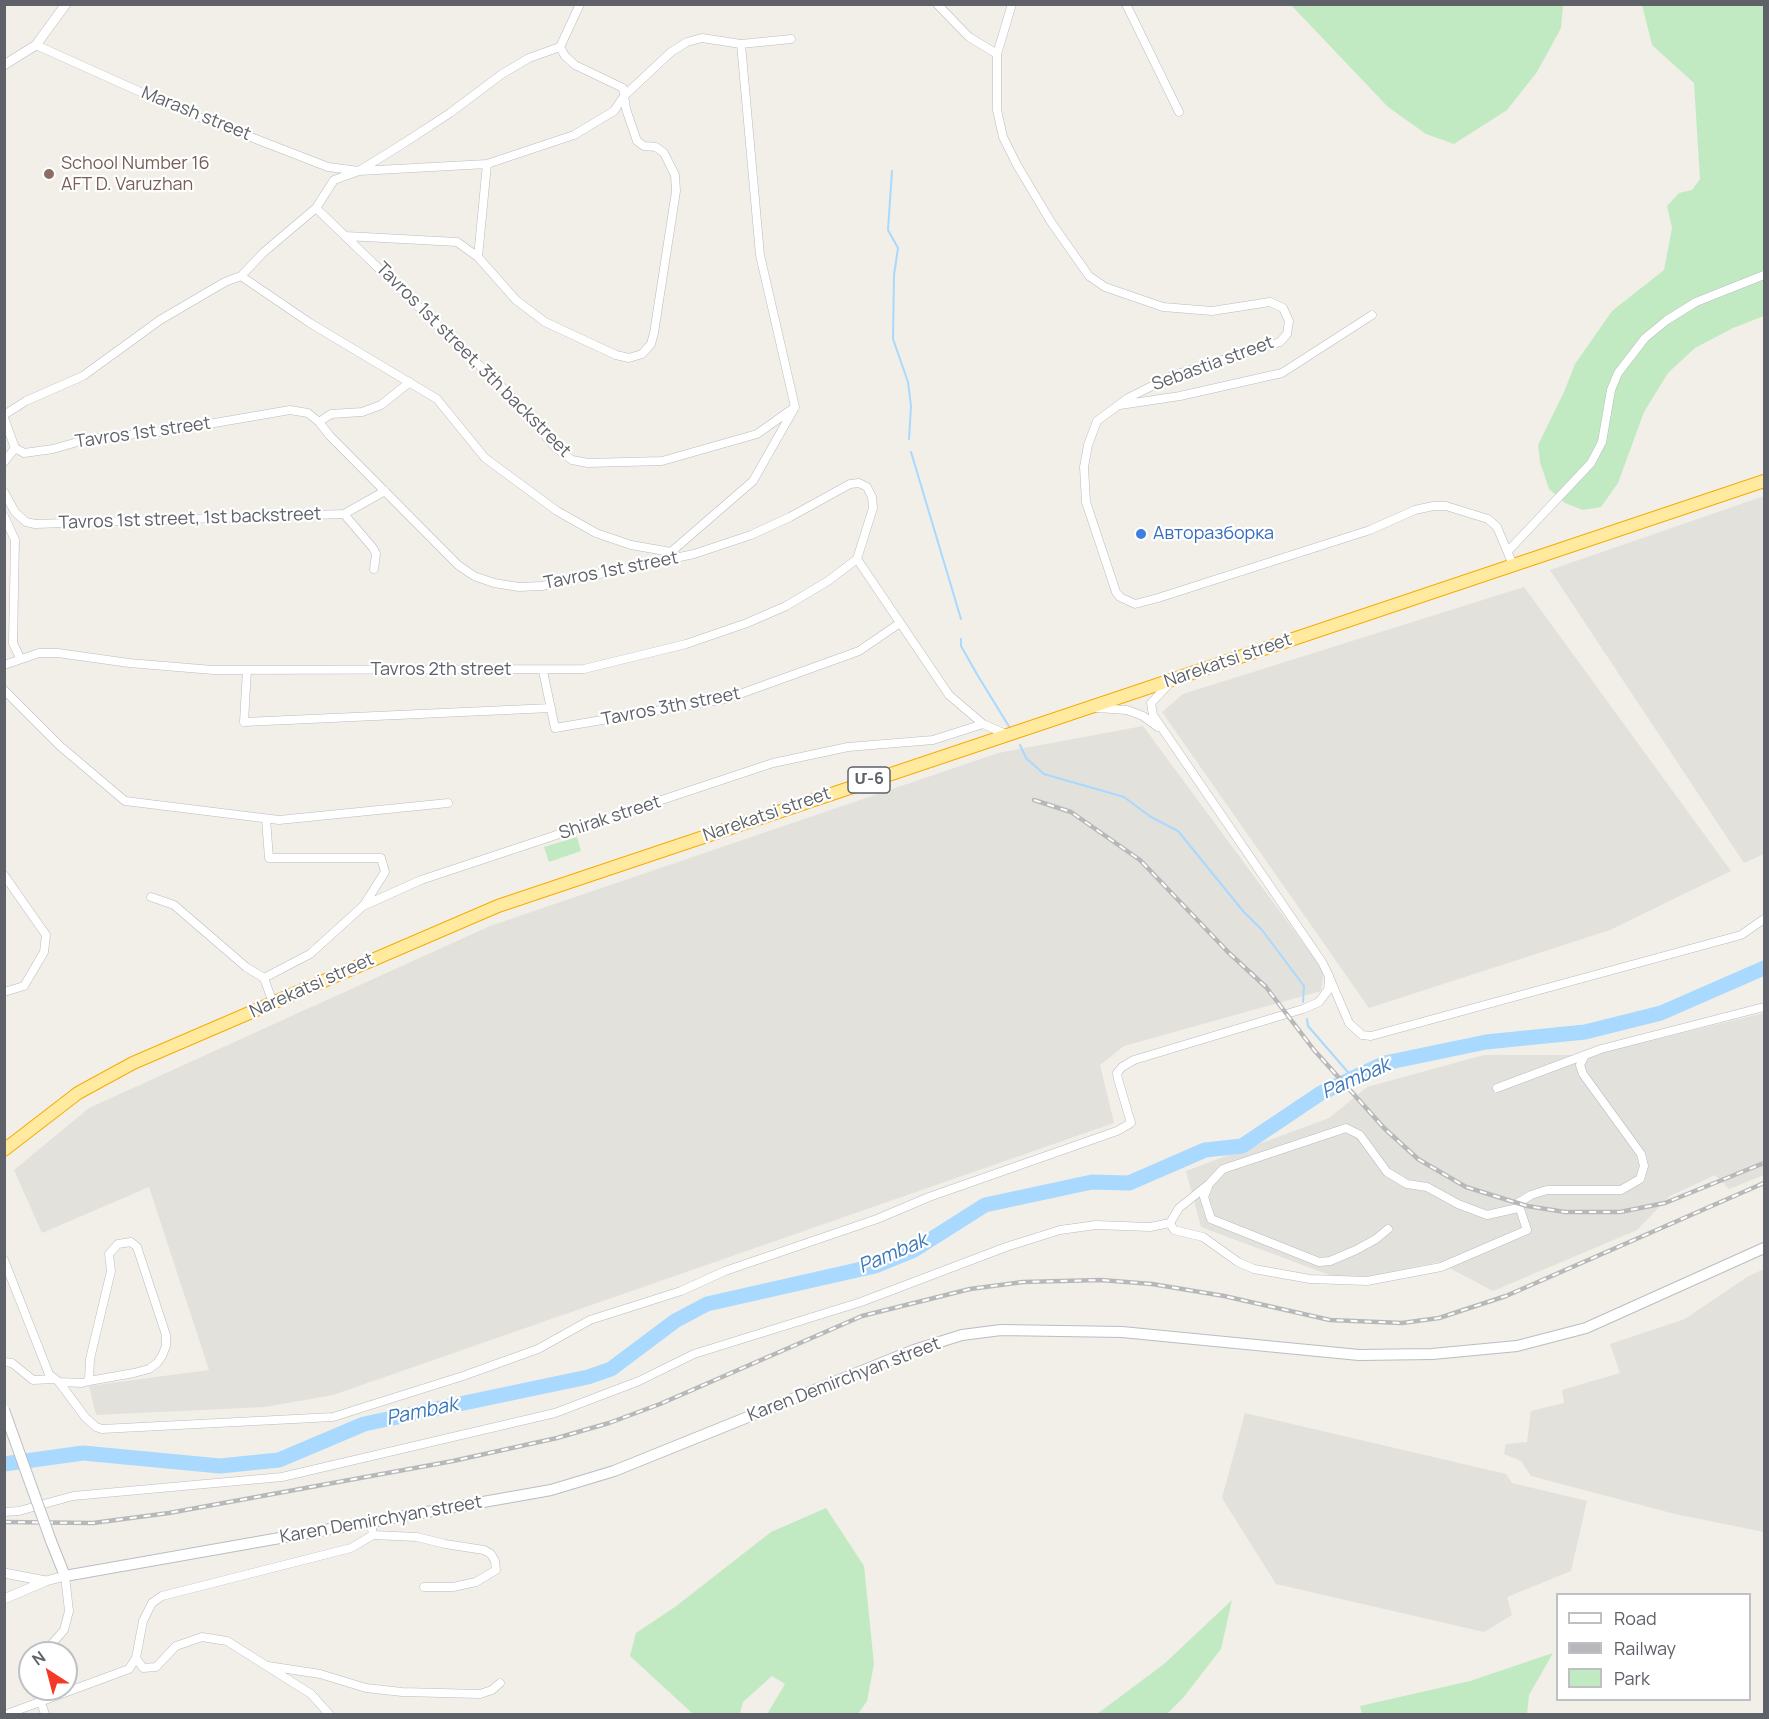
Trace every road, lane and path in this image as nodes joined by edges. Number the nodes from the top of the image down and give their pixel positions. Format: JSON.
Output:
{"nodes":[{"id":1,"x":66,"y":4,"type":"edge"},
{"id":2,"x":580,"y":4,"type":"edge"},
{"id":3,"x":937,"y":4,"type":"edge"},
{"id":4,"x":1012,"y":4,"type":"edge"},
{"id":5,"x":1126,"y":4,"type":"edge"},
{"id":6,"x":791,"y":39,"type":"dead end"},
{"id":7,"x":741,"y":44,"type":"junction"},
{"id":8,"x":36,"y":45,"type":"junction"},
{"id":9,"x":560,"y":47,"type":"junction"},
{"id":10,"x":997,"y":54,"type":"junction"},
{"id":11,"x":4,"y":65,"type":"edge"},
{"id":12,"x":624,"y":96,"type":"junction"},
{"id":13,"x":1179,"y":112,"type":"dead end"},
{"id":14,"x":487,"y":164,"type":"junction"},
{"id":15,"x":359,"y":171,"type":"junction"},
{"id":16,"x":316,"y":208,"type":"junction"},
{"id":17,"x":346,"y":236,"type":"junction"},
{"id":18,"x":478,"y":256,"type":"junction"},
{"id":19,"x":1764,"y":275,"type":"edge"},
{"id":20,"x":241,"y":276,"type":"junction"},
{"id":21,"x":1371,"y":315,"type":"dead end"},
{"id":22,"x":410,"y":382,"type":"junction"},
{"id":23,"x":795,"y":406,"type":"junction"},
{"id":24,"x":1116,"y":406,"type":"junction"},
{"id":25,"x":4,"y":416,"type":"edge"},
{"id":26,"x":319,"y":422,"type":"junction"},
{"id":27,"x":15,"y":448,"type":"junction"},
{"id":28,"x":4,"y":462,"type":"edge"},
{"id":29,"x":1764,"y":481,"type":"edge"},
{"id":30,"x":385,"y":491,"type":"junction"},
{"id":31,"x":4,"y":492,"type":"edge"},
{"id":32,"x":344,"y":514,"type":"junction"},
{"id":33,"x":4,"y":516,"type":"edge"},
{"id":34,"x":1508,"y":551,"type":"junction"},
{"id":35,"x":671,"y":555,"type":"junction"},
{"id":36,"x":857,"y":558,"type":"junction"},
{"id":37,"x":1513,"y":565,"type":"junction"},
{"id":38,"x":374,"y":569,"type":"dead end"},
{"id":39,"x":4,"y":620,"type":"edge"},
{"id":40,"x":900,"y":623,"type":"junction"},
{"id":41,"x":14,"y":626,"type":"junction"},
{"id":42,"x":20,"y":658,"type":"junction"},
{"id":43,"x":4,"y":665,"type":"edge"},
{"id":44,"x":247,"y":670,"type":"junction"},
{"id":45,"x":543,"y":671,"type":"junction"},
{"id":46,"x":1176,"y":678,"type":"junction"},
{"id":47,"x":4,"y":690,"type":"edge"},
{"id":48,"x":551,"y":708,"type":"junction"},
{"id":49,"x":1088,"y":708,"type":"junction"},
{"id":50,"x":982,"y":724,"type":"junction"},
{"id":51,"x":1164,"y":732,"type":"junction"},
{"id":52,"x":1008,"y":735,"type":"junction"},
{"id":53,"x":448,"y":804,"type":"dead end"},
{"id":54,"x":266,"y":819,"type":"junction"},
{"id":55,"x":4,"y":875,"type":"edge"},
{"id":56,"x":151,"y":897,"type":"dead end"},
{"id":57,"x":363,"y":906,"type":"junction"},
{"id":58,"x":1764,"y":919,"type":"edge"},
{"id":59,"x":1329,"y":976,"type":"junction"},
{"id":60,"x":264,"y":978,"type":"junction"},
{"id":61,"x":4,"y":992,"type":"edge"},
{"id":62,"x":273,"y":1003,"type":"junction"},
{"id":63,"x":1764,"y":1007,"type":"edge"},
{"id":64,"x":1585,"y":1055,"type":"junction"},
{"id":65,"x":1497,"y":1088,"type":"dead end"},
{"id":66,"x":4,"y":1150,"type":"edge"},
{"id":67,"x":1209,"y":1185,"type":"junction"},
{"id":68,"x":1518,"y":1208,"type":"junction"},
{"id":69,"x":1170,"y":1223,"type":"junction"},
{"id":70,"x":1388,"y":1229,"type":"dead end"},
{"id":71,"x":1764,"y":1248,"type":"edge"},
{"id":72,"x":4,"y":1260,"type":"edge"},
{"id":73,"x":4,"y":1362,"type":"edge"},
{"id":74,"x":57,"y":1380,"type":"junction"},
{"id":75,"x":89,"y":1381,"type":"junction"},
{"id":76,"x":4,"y":1410,"type":"edge"},
{"id":77,"x":4,"y":1512,"type":"edge"},
{"id":78,"x":371,"y":1523,"type":"junction"},
{"id":79,"x":374,"y":1535,"type":"junction"},
{"id":80,"x":4,"y":1573,"type":"edge"},
{"id":81,"x":65,"y":1576,"type":"junction"},
{"id":82,"x":46,"y":1581,"type":"junction"},
{"id":83,"x":424,"y":1587,"type":"dead end"},
{"id":84,"x":6,"y":1597,"type":"edge"},
{"id":85,"x":54,"y":1641,"type":"edge"},
{"id":86,"x":136,"y":1658,"type":"junction"},
{"id":87,"x":267,"y":1666,"type":"junction"},
{"id":88,"x":500,"y":1683,"type":"dead end"},
{"id":89,"x":40,"y":1703,"type":"junction"},
{"id":90,"x":7,"y":1714,"type":"edge"},
{"id":91,"x":45,"y":1714,"type":"edge"},
{"id":92,"x":329,"y":1714,"type":"edge"}],
"edges":[{"from":1,"to":8,"type":"street"},
{"from":2,"to":9,"type":"street"},
{"from":3,"to":10,"type":"street"},
{"from":4,"to":10,"type":"street","name":"Sebastia street"},
{"from":5,"to":13,"type":"street"},
{"from":6,"to":7,"type":"street"},
{"from":7,"to":12,"type":"street"},
{"from":7,"to":23,"type":"street"},
{"from":8,"to":11,"type":"street"},
{"from":8,"to":15,"type":"street","name":"Marash street"},
{"from":9,"to":12,"type":"street"},
{"from":9,"to":15,"type":"street"},
{"from":10,"to":24,"type":"street","name":"Sebastia street"},
{"from":12,"to":14,"type":"street"},
{"from":12,"to":18,"type":"street"},
{"from":14,"to":15,"type":"street"},
{"from":14,"to":18,"type":"street"},
{"from":15,"to":16,"type":"street"},
{"from":16,"to":17,"type":"street","name":"Tavros 1st street, 3th backstreet"},
{"from":16,"to":20,"type":"street"},
{"from":17,"to":18,"type":"street"},
{"from":17,"to":23,"type":"street","name":"Tavros 1st street, 3th backstreet"},
{"from":19,"to":34,"type":"street"},
{"from":20,"to":22,"type":"street"},
{"from":20,"to":25,"type":"street"},
{"from":21,"to":24,"type":"street"},
{"from":22,"to":26,"type":"street"},
{"from":22,"to":35,"type":"street"},
{"from":23,"to":35,"type":"street"},
{"from":24,"to":34,"type":"street","name":"Sebastia street"},
{"from":25,"to":27,"type":"street"},
{"from":26,"to":27,"type":"street","name":"Tavros 1st street"},
{"from":26,"to":30,"type":"street","name":"Tavros 1st street"},
{"from":27,"to":28,"type":"street"},
{"from":29,"to":37,"type":"highway","name":"Narekatsi street","number":"Մ-6"},
{"from":30,"to":32,"type":"street","name":"Tavros 1st street, 1st backstreet"},
{"from":30,"to":35,"type":"street","name":"Tavros 1st street"},
{"from":31,"to":32,"type":"street","name":"Tavros 1st street, 1st backstreet"},
{"from":32,"to":38,"type":"street"},
{"from":33,"to":41,"type":"street"},
{"from":34,"to":37,"type":"street","name":"Sebastia street"},
{"from":35,"to":36,"type":"street","name":"Tavros 1st street"},
{"from":36,"to":40,"type":"street"},
{"from":36,"to":45,"type":"street","name":"Tavros 2th street"},
{"from":37,"to":46,"type":"highway","name":"Narekatsi street","number":"Մ-6"},
{"from":39,"to":41,"type":"street"},
{"from":40,"to":48,"type":"street","name":"Tavros 3th street"},
{"from":40,"to":50,"type":"street"},
{"from":41,"to":42,"type":"street"},
{"from":42,"to":43,"type":"street","name":"Tavros 2th street"},
{"from":42,"to":44,"type":"street","name":"Tavros 2th street"},
{"from":44,"to":45,"type":"street","name":"Tavros 2th street"},
{"from":44,"to":48,"type":"street"},
{"from":45,"to":48,"type":"street","name":"Tavros 3th street"},
{"from":46,"to":49,"type":"highway","name":"Narekatsi street","number":"Մ-6"},
{"from":46,"to":51,"type":"street"},
{"from":47,"to":54,"type":"street"},
{"from":49,"to":51,"type":"street"},
{"from":49,"to":52,"type":"highway","name":"Narekatsi street","number":"Մ-6"},
{"from":50,"to":52,"type":"street"},
{"from":50,"to":57,"type":"street","name":"Shirak street"},
{"from":51,"to":59,"type":"street"},
{"from":52,"to":62,"type":"highway","name":"Narekatsi street","number":"Մ-6"},
{"from":53,"to":54,"type":"street"},
{"from":54,"to":57,"type":"street"},
{"from":55,"to":61,"type":"street"},
{"from":56,"to":60,"type":"street"},
{"from":57,"to":60,"type":"street","name":"Shirak street"},
{"from":58,"to":59,"type":"street"},
{"from":59,"to":74,"type":"street"},
{"from":60,"to":62,"type":"street"},
{"from":62,"to":66,"type":"highway","name":"Narekatsi street","number":"Մ-6"},
{"from":63,"to":64,"type":"street"},
{"from":64,"to":65,"type":"street"},
{"from":64,"to":68,"type":"street"},
{"from":67,"to":68,"type":"street"},
{"from":67,"to":69,"type":"street"},
{"from":67,"to":70,"type":"street"},
{"from":68,"to":69,"type":"street"},
{"from":69,"to":77,"type":"street"},
{"from":71,"to":78,"type":"main road","name":"Karen Demirchyan street"},
{"from":72,"to":74,"type":"street"},
{"from":73,"to":74,"type":"street"},
{"from":74,"to":75,"type":"street"},
{"from":75,"to":75,"type":"street"},
{"from":76,"to":81,"type":"main road","bridge":true},
{"from":78,"to":79,"type":"street"},
{"from":78,"to":81,"type":"main road","name":"Karen Demirchyan street"},
{"from":79,"to":83,"type":"street"},
{"from":79,"to":86,"type":"street"},
{"from":80,"to":82,"type":"street"},
{"from":81,"to":82,"type":"street"},
{"from":81,"to":85,"type":"street"},
{"from":82,"to":84,"type":"street"},
{"from":86,"to":87,"type":"street"},
{"from":86,"to":89,"type":"street"},
{"from":87,"to":88,"type":"street"},
{"from":87,"to":92,"type":"street"},
{"from":89,"to":90,"type":"street"},
{"from":89,"to":91,"type":"street"}]}
